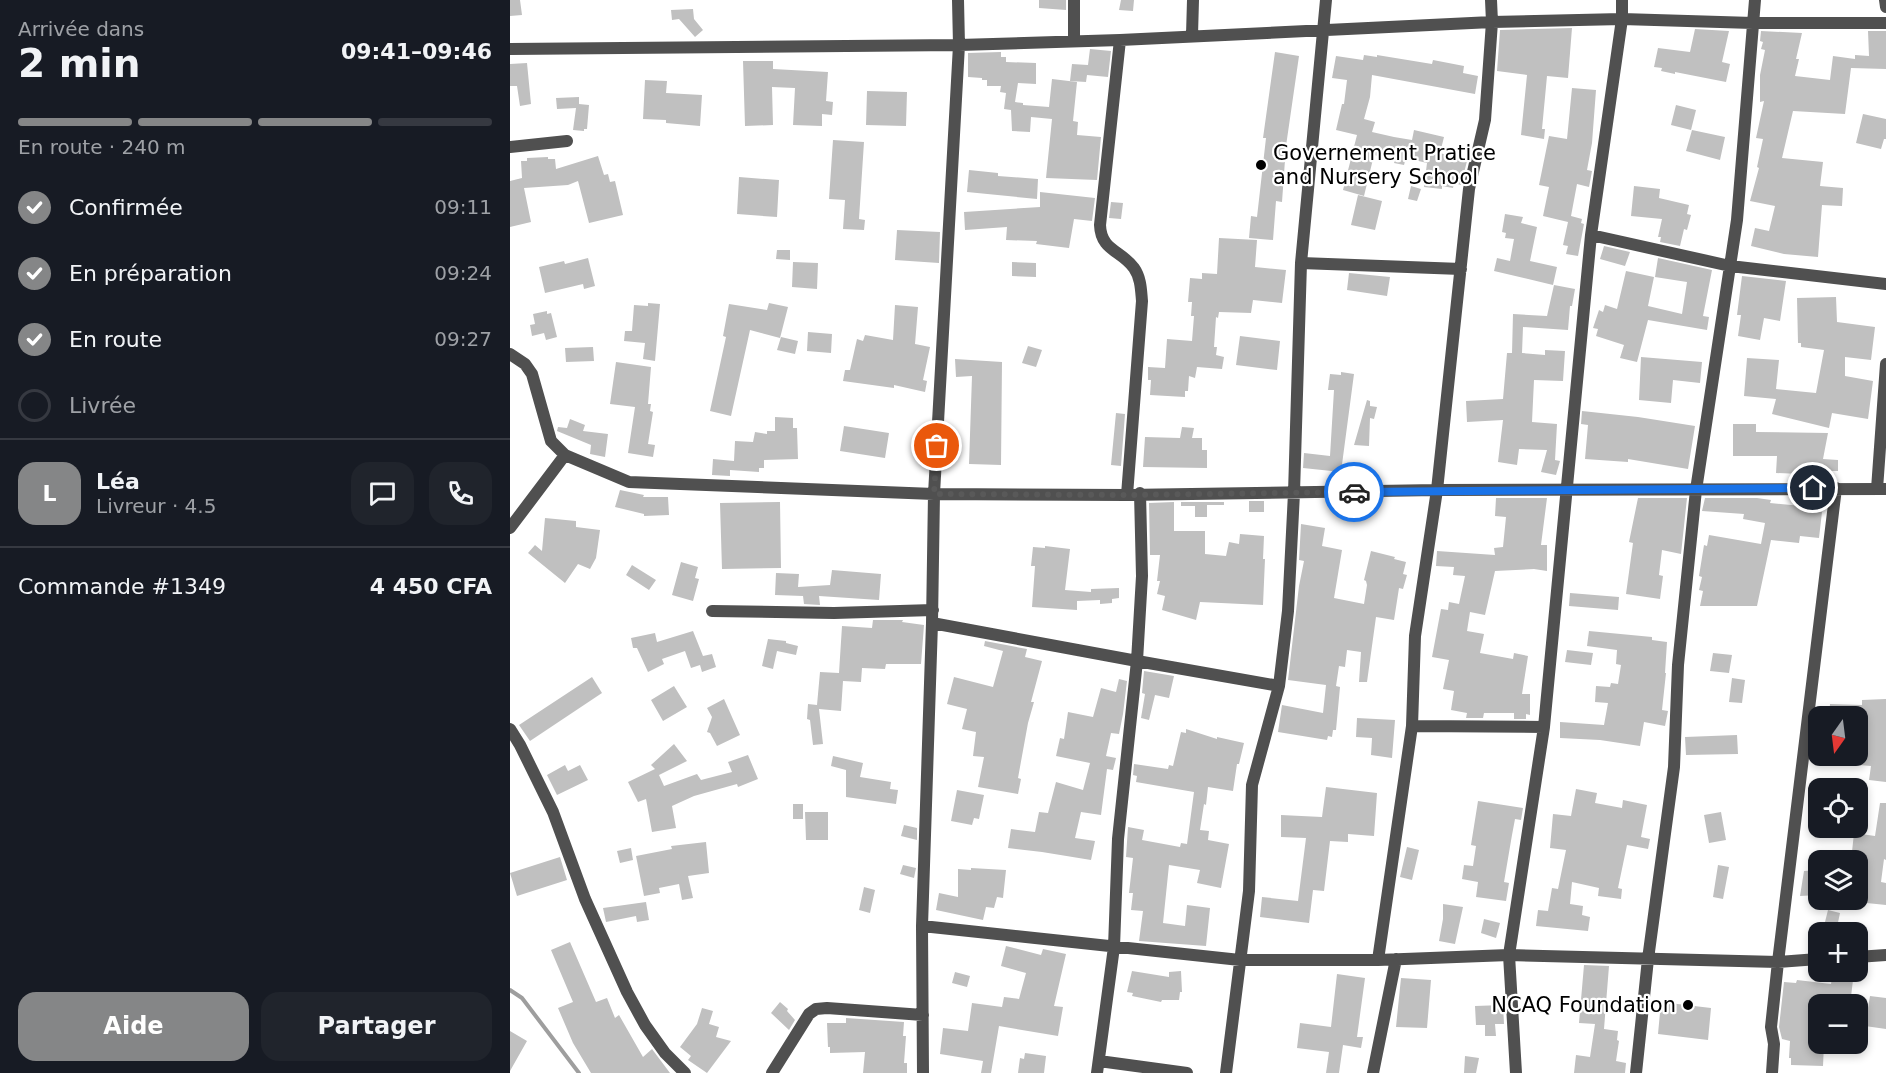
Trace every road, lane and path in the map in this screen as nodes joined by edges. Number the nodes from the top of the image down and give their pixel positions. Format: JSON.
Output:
{"nodes":[{"id":1,"x":958,"y":0,"type":"edge"},
{"id":2,"x":1074,"y":0,"type":"edge"},
{"id":3,"x":1193,"y":0,"type":"edge"},
{"id":4,"x":1326,"y":0,"type":"edge"},
{"id":5,"x":1491,"y":0,"type":"edge"},
{"id":6,"x":1622,"y":0,"type":"edge"},
{"id":7,"x":1755,"y":0,"type":"edge"},
{"id":8,"x":1885,"y":0,"type":"edge"},
{"id":9,"x":1886,"y":6,"type":"edge"},
{"id":10,"x":1622,"y":19,"type":"junction"},
{"id":11,"x":1492,"y":21,"type":"junction"},
{"id":12,"x":1753,"y":23,"type":"junction"},
{"id":13,"x":1886,"y":23,"type":"edge"},
{"id":14,"x":1322,"y":29,"type":"junction"},
{"id":15,"x":1192,"y":35,"type":"junction"},
{"id":16,"x":1074,"y":40,"type":"junction"},
{"id":17,"x":1120,"y":40,"type":"junction"},
{"id":18,"x":959,"y":45,"type":"junction"},
{"id":19,"x":510,"y":49,"type":"edge"},
{"id":20,"x":567,"y":141,"type":"dead end"},
{"id":21,"x":510,"y":147,"type":"edge"},
{"id":22,"x":1591,"y":235,"type":"junction"},
{"id":23,"x":1301,"y":263,"type":"junction"},
{"id":24,"x":1730,"y":266,"type":"junction"},
{"id":25,"x":1461,"y":269,"type":"junction"},
{"id":26,"x":1886,"y":284,"type":"edge"},
{"id":27,"x":510,"y":354,"type":"edge"},
{"id":28,"x":1886,"y":364,"type":"edge"},
{"id":29,"x":565,"y":454,"type":"junction"},
{"id":30,"x":1836,"y":488,"type":"junction"},
{"id":31,"x":1567,"y":489,"type":"junction"},
{"id":32,"x":1882,"y":489,"type":"edge"},
{"id":33,"x":1437,"y":490,"type":"junction"},
{"id":34,"x":1696,"y":490,"type":"junction"},
{"id":35,"x":1140,"y":493,"type":"junction"},
{"id":36,"x":1294,"y":493,"type":"junction"},
{"id":37,"x":934,"y":494,"type":"junction"},
{"id":38,"x":1127,"y":495,"type":"junction"},
{"id":39,"x":510,"y":528,"type":"edge"},
{"id":40,"x":933,"y":610,"type":"junction"},
{"id":41,"x":712,"y":611,"type":"dead end"},
{"id":42,"x":932,"y":623,"type":"junction"},
{"id":43,"x":1137,"y":662,"type":"junction"},
{"id":44,"x":1279,"y":686,"type":"junction"},
{"id":45,"x":1412,"y":726,"type":"junction"},
{"id":46,"x":1544,"y":727,"type":"junction"},
{"id":47,"x":510,"y":729,"type":"edge"},
{"id":48,"x":922,"y":926,"type":"junction"},
{"id":49,"x":1114,"y":946,"type":"junction"},
{"id":50,"x":1509,"y":955,"type":"junction"},
{"id":51,"x":1886,"y":955,"type":"edge"},
{"id":52,"x":1868,"y":956,"type":"edge"},
{"id":53,"x":1396,"y":959,"type":"junction"},
{"id":54,"x":1648,"y":959,"type":"junction"},
{"id":55,"x":1240,"y":960,"type":"junction"},
{"id":56,"x":1378,"y":960,"type":"junction"},
{"id":57,"x":1808,"y":960,"type":"edge"},
{"id":58,"x":1778,"y":962,"type":"junction"},
{"id":59,"x":922,"y":1015,"type":"junction"},
{"id":60,"x":1098,"y":1067,"type":"edge"},
{"id":61,"x":685,"y":1073,"type":"edge"},
{"id":62,"x":772,"y":1073,"type":"edge"},
{"id":63,"x":923,"y":1073,"type":"edge"},
{"id":64,"x":1187,"y":1073,"type":"edge"},
{"id":65,"x":1226,"y":1073,"type":"edge"},
{"id":66,"x":1373,"y":1073,"type":"edge"},
{"id":67,"x":1516,"y":1073,"type":"edge"},
{"id":68,"x":1636,"y":1073,"type":"edge"},
{"id":69,"x":1772,"y":1073,"type":"edge"}],
"edges":[{"from":1,"to":18,"type":"street"},
{"from":2,"to":16,"type":"street"},
{"from":3,"to":15,"type":"street"},
{"from":4,"to":14,"type":"street"},
{"from":5,"to":11,"type":"street"},
{"from":6,"to":10,"type":"street"},
{"from":7,"to":12,"type":"street"},
{"from":8,"to":9,"type":"street"},
{"from":10,"to":11,"type":"street"},
{"from":10,"to":12,"type":"street"},
{"from":10,"to":22,"type":"street"},
{"from":11,"to":14,"type":"street"},
{"from":11,"to":25,"type":"street"},
{"from":12,"to":13,"type":"street"},
{"from":12,"to":24,"type":"street"},
{"from":14,"to":15,"type":"street"},
{"from":14,"to":23,"type":"street"},
{"from":15,"to":17,"type":"street"},
{"from":16,"to":17,"type":"street"},
{"from":16,"to":18,"type":"street"},
{"from":17,"to":38,"type":"street"},
{"from":18,"to":19,"type":"street"},
{"from":18,"to":37,"type":"street"},
{"from":20,"to":21,"type":"street"},
{"from":22,"to":24,"type":"street"},
{"from":22,"to":31,"type":"street"},
{"from":23,"to":25,"type":"street"},
{"from":23,"to":36,"type":"street"},
{"from":24,"to":26,"type":"street"},
{"from":24,"to":34,"type":"street"},
{"from":25,"to":33,"type":"street"},
{"from":27,"to":29,"type":"street"},
{"from":28,"to":32,"type":"street"},
{"from":29,"to":37,"type":"street"},
{"from":29,"to":39,"type":"street"},
{"from":30,"to":32,"type":"street"},
{"from":30,"to":34,"type":"street"},
{"from":30,"to":58,"type":"street"},
{"from":31,"to":33,"type":"street"},
{"from":31,"to":34,"type":"street"},
{"from":31,"to":46,"type":"street"},
{"from":33,"to":36,"type":"street"},
{"from":33,"to":45,"type":"street"},
{"from":34,"to":54,"type":"street"},
{"from":35,"to":36,"type":"street"},
{"from":35,"to":38,"type":"street"},
{"from":35,"to":43,"type":"street"},
{"from":36,"to":44,"type":"street"},
{"from":37,"to":38,"type":"street"},
{"from":37,"to":40,"type":"street"},
{"from":40,"to":41,"type":"street"},
{"from":40,"to":42,"type":"street"},
{"from":42,"to":43,"type":"street"},
{"from":42,"to":48,"type":"street"},
{"from":43,"to":44,"type":"street"},
{"from":43,"to":49,"type":"street"},
{"from":44,"to":55,"type":"street"},
{"from":45,"to":46,"type":"street"},
{"from":45,"to":56,"type":"street"},
{"from":46,"to":50,"type":"street"},
{"from":47,"to":61,"type":"street"},
{"from":48,"to":49,"type":"street"},
{"from":48,"to":59,"type":"street"},
{"from":49,"to":55,"type":"street"},
{"from":49,"to":60,"type":"street"},
{"from":50,"to":53,"type":"street"},
{"from":50,"to":54,"type":"street"},
{"from":50,"to":67,"type":"street"},
{"from":51,"to":52,"type":"street"},
{"from":53,"to":56,"type":"street"},
{"from":53,"to":66,"type":"street"},
{"from":54,"to":58,"type":"street"},
{"from":54,"to":68,"type":"street"},
{"from":55,"to":56,"type":"street"},
{"from":55,"to":65,"type":"street"},
{"from":57,"to":58,"type":"street"},
{"from":58,"to":69,"type":"street"},
{"from":59,"to":62,"type":"street"},
{"from":59,"to":63,"type":"street"},
{"from":60,"to":64,"type":"street"}]}
